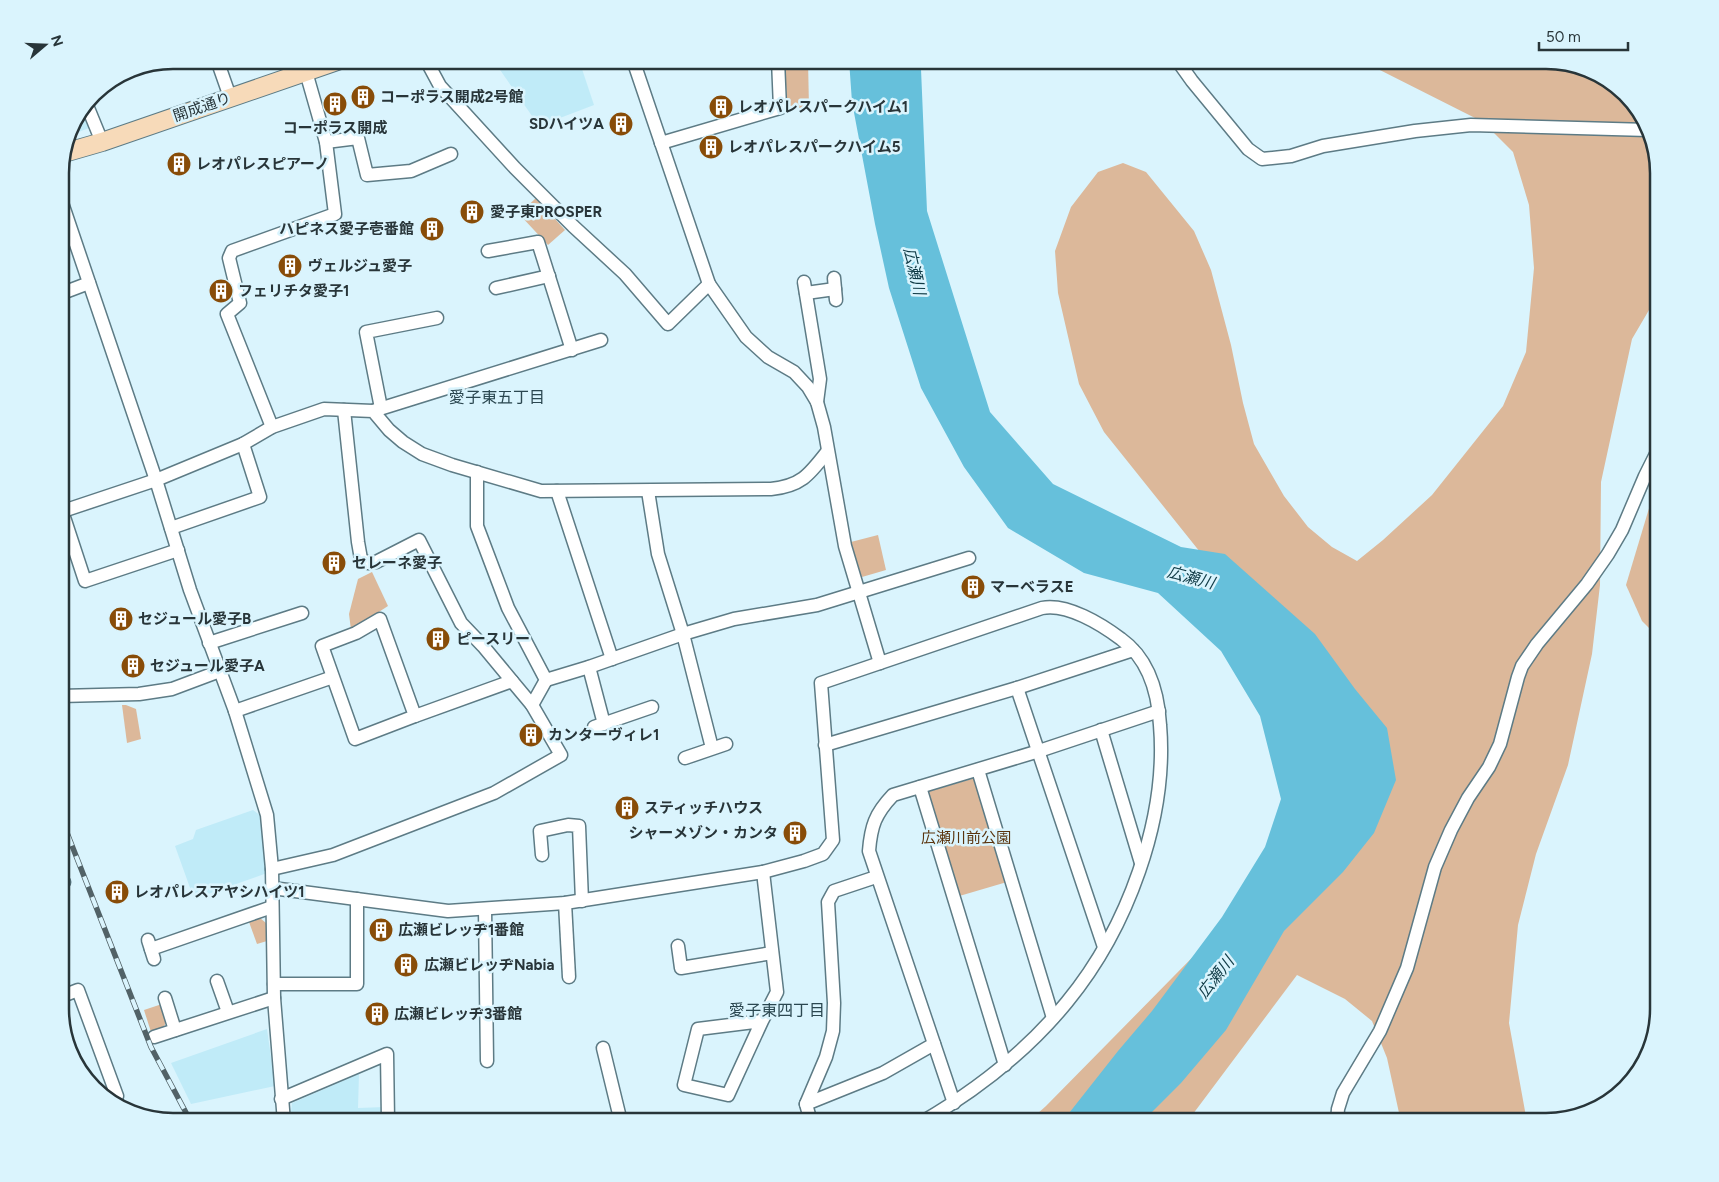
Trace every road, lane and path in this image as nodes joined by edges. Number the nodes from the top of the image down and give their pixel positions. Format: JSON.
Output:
{"nodes":[{"id":1,"x":220,"y":69,"type":"edge"},
{"id":2,"x":295,"y":69,"type":"edge"},
{"id":3,"x":431,"y":69,"type":"edge"},
{"id":4,"x":635,"y":69,"type":"edge"},
{"id":5,"x":778,"y":69,"type":"edge"},
{"id":6,"x":1183,"y":69,"type":"edge"},
{"id":7,"x":230,"y":96,"type":"junction"},
{"id":8,"x":89,"y":111,"type":"edge"},
{"id":9,"x":1640,"y":130,"type":"edge"},
{"id":10,"x":102,"y":142,"type":"junction"},
{"id":11,"x":326,"y":142,"type":"junction"},
{"id":12,"x":661,"y":142,"type":"junction"},
{"id":13,"x":71,"y":151,"type":"edge"},
{"id":14,"x":451,"y":154,"type":"dead end"},
{"id":15,"x":69,"y":224,"type":"edge"},
{"id":16,"x":488,"y":251,"type":"dead end"},
{"id":17,"x":549,"y":276,"type":"junction"},
{"id":18,"x":89,"y":283,"type":"junction"},
{"id":19,"x":709,"y":284,"type":"junction"},
{"id":20,"x":496,"y":288,"type":"dead end"},
{"id":21,"x":835,"y":289,"type":"dead end"},
{"id":22,"x":69,"y":291,"type":"edge"},
{"id":23,"x":437,"y":318,"type":"dead end"},
{"id":24,"x":601,"y":340,"type":"dead end"},
{"id":25,"x":572,"y":350,"type":"junction"},
{"id":26,"x":817,"y":402,"type":"junction"},
{"id":27,"x":344,"y":410,"type":"junction"},
{"id":28,"x":377,"y":410,"type":"junction"},
{"id":29,"x":272,"y":427,"type":"junction"},
{"id":30,"x":243,"y":444,"type":"junction"},
{"id":31,"x":828,"y":452,"type":"junction"},
{"id":32,"x":1650,"y":466,"type":"edge"},
{"id":33,"x":477,"y":472,"type":"junction"},
{"id":34,"x":156,"y":480,"type":"junction"},
{"id":35,"x":557,"y":491,"type":"junction"},
{"id":36,"x":648,"y":491,"type":"junction"},
{"id":37,"x":69,"y":508,"type":"edge"},
{"id":38,"x":171,"y":528,"type":"junction"},
{"id":39,"x":69,"y":534,"type":"edge"},
{"id":40,"x":178,"y":550,"type":"junction"},
{"id":41,"x":969,"y":558,"type":"dead end"},
{"id":42,"x":857,"y":591,"type":"junction"},
{"id":43,"x":302,"y":613,"type":"dead end"},
{"id":44,"x":684,"y":634,"type":"junction"},
{"id":45,"x":209,"y":643,"type":"junction"},
{"id":46,"x":1133,"y":650,"type":"junction"},
{"id":47,"x":612,"y":659,"type":"junction"},
{"id":48,"x":880,"y":663,"type":"junction"},
{"id":49,"x":589,"y":667,"type":"junction"},
{"id":50,"x":220,"y":672,"type":"junction"},
{"id":51,"x":333,"y":678,"type":"junction"},
{"id":52,"x":546,"y":680,"type":"junction"},
{"id":53,"x":512,"y":681,"type":"junction"},
{"id":54,"x":1017,"y":688,"type":"junction"},
{"id":55,"x":69,"y":696,"type":"edge"},
{"id":56,"x":532,"y":705,"type":"junction"},
{"id":57,"x":652,"y":707,"type":"dead end"},
{"id":58,"x":235,"y":711,"type":"junction"},
{"id":59,"x":1159,"y":711,"type":"junction"},
{"id":60,"x":415,"y":716,"type":"junction"},
{"id":61,"x":1101,"y":730,"type":"junction"},
{"id":62,"x":726,"y":744,"type":"dead end"},
{"id":63,"x":825,"y":746,"type":"junction"},
{"id":64,"x":712,"y":748,"type":"junction"},
{"id":65,"x":1039,"y":751,"type":"junction"},
{"id":66,"x":684,"y":758,"type":"dead end"},
{"id":67,"x":978,"y":770,"type":"junction"},
{"id":68,"x":920,"y":787,"type":"junction"},
{"id":69,"x":542,"y":855,"type":"dead end"},
{"id":70,"x":1141,"y":863,"type":"junction"},
{"id":71,"x":272,"y":869,"type":"junction"},
{"id":72,"x":763,"y":872,"type":"junction"},
{"id":73,"x":876,"y":877,"type":"junction"},
{"id":74,"x":272,"y":888,"type":"junction"},
{"id":75,"x":357,"y":899,"type":"junction"},
{"id":76,"x":582,"y":901,"type":"junction"},
{"id":77,"x":565,"y":903,"type":"junction"},
{"id":78,"x":272,"y":907,"type":"junction"},
{"id":79,"x":485,"y":909,"type":"junction"},
{"id":80,"x":678,"y":946,"type":"dead end"},
{"id":81,"x":1104,"y":947,"type":"junction"},
{"id":82,"x":151,"y":949,"type":"dead end"},
{"id":83,"x":772,"y":953,"type":"junction"},
{"id":84,"x":569,"y":977,"type":"dead end"},
{"id":85,"x":218,"y":981,"type":"dead end"},
{"id":86,"x":274,"y":984,"type":"junction"},
{"id":87,"x":69,"y":994,"type":"edge"},
{"id":88,"x":165,"y":998,"type":"dead end"},
{"id":89,"x":274,"y":998,"type":"junction"},
{"id":90,"x":228,"y":1012,"type":"junction"},
{"id":91,"x":1053,"y":1018,"type":"junction"},
{"id":92,"x":762,"y":1021,"type":"junction"},
{"id":93,"x":175,"y":1030,"type":"junction"},
{"id":94,"x":154,"y":1037,"type":"dead end"},
{"id":95,"x":934,"y":1044,"type":"junction"},
{"id":96,"x":603,"y":1048,"type":"dead end"},
{"id":97,"x":487,"y":1060,"type":"dead end"},
{"id":98,"x":1005,"y":1065,"type":"junction"},
{"id":99,"x":116,"y":1096,"type":"edge"},
{"id":100,"x":281,"y":1099,"type":"junction"},
{"id":101,"x":954,"y":1103,"type":"junction"},
{"id":102,"x":806,"y":1104,"type":"junction"},
{"id":103,"x":283,"y":1113,"type":"edge"},
{"id":104,"x":388,"y":1113,"type":"edge"},
{"id":105,"x":619,"y":1113,"type":"edge"},
{"id":106,"x":808,"y":1113,"type":"edge"},
{"id":107,"x":937,"y":1113,"type":"edge"},
{"id":108,"x":1338,"y":1113,"type":"edge"}],
"edges":[{"from":1,"to":7,"type":"street"},
{"from":2,"to":7,"type":"street","name":"開成通り"},
{"from":2,"to":11,"type":"street"},
{"from":3,"to":19,"type":"street"},
{"from":4,"to":12,"type":"street"},
{"from":5,"to":12,"type":"street"},
{"from":6,"to":9,"type":"street"},
{"from":7,"to":10,"type":"street","name":"開成通り"},
{"from":8,"to":10,"type":"street"},
{"from":10,"to":13,"type":"street","name":"開成通り"},
{"from":11,"to":14,"type":"street"},
{"from":11,"to":29,"type":"street"},
{"from":12,"to":19,"type":"street"},
{"from":15,"to":18,"type":"street"},
{"from":16,"to":17,"type":"street"},
{"from":17,"to":20,"type":"street"},
{"from":17,"to":25,"type":"street"},
{"from":18,"to":22,"type":"street"},
{"from":18,"to":34,"type":"street"},
{"from":19,"to":26,"type":"street"},
{"from":21,"to":26,"type":"street"},
{"from":23,"to":28,"type":"street"},
{"from":24,"to":25,"type":"street"},
{"from":25,"to":28,"type":"street"},
{"from":26,"to":31,"type":"street"},
{"from":27,"to":28,"type":"street"},
{"from":27,"to":29,"type":"street"},
{"from":27,"to":53,"type":"street"},
{"from":28,"to":33,"type":"street"},
{"from":29,"to":30,"type":"street"},
{"from":30,"to":34,"type":"street"},
{"from":30,"to":38,"type":"street"},
{"from":31,"to":36,"type":"street"},
{"from":31,"to":42,"type":"street"},
{"from":32,"to":108,"type":"street"},
{"from":33,"to":35,"type":"street"},
{"from":33,"to":52,"type":"street"},
{"from":34,"to":37,"type":"street"},
{"from":34,"to":38,"type":"street"},
{"from":35,"to":36,"type":"street"},
{"from":35,"to":47,"type":"street"},
{"from":36,"to":44,"type":"street"},
{"from":38,"to":40,"type":"street"},
{"from":39,"to":40,"type":"street"},
{"from":40,"to":45,"type":"street"},
{"from":41,"to":42,"type":"street"},
{"from":42,"to":44,"type":"street"},
{"from":42,"to":48,"type":"street"},
{"from":43,"to":45,"type":"street"},
{"from":44,"to":47,"type":"street"},
{"from":44,"to":64,"type":"street"},
{"from":45,"to":50,"type":"street"},
{"from":46,"to":48,"type":"street"},
{"from":46,"to":54,"type":"street"},
{"from":46,"to":59,"type":"street"},
{"from":47,"to":49,"type":"street"},
{"from":48,"to":63,"type":"street"},
{"from":49,"to":52,"type":"street"},
{"from":49,"to":57,"type":"street"},
{"from":50,"to":55,"type":"street"},
{"from":50,"to":58,"type":"street"},
{"from":51,"to":58,"type":"street"},
{"from":51,"to":60,"type":"street"},
{"from":51,"to":60,"type":"street"},
{"from":52,"to":56,"type":"street"},
{"from":53,"to":56,"type":"street"},
{"from":53,"to":60,"type":"street"},
{"from":54,"to":63,"type":"street"},
{"from":54,"to":65,"type":"street"},
{"from":56,"to":71,"type":"street"},
{"from":58,"to":71,"type":"street"},
{"from":59,"to":61,"type":"street"},
{"from":59,"to":70,"type":"street"},
{"from":61,"to":65,"type":"street"},
{"from":61,"to":70,"type":"street"},
{"from":62,"to":64,"type":"street"},
{"from":63,"to":72,"type":"street"},
{"from":64,"to":66,"type":"street"},
{"from":65,"to":67,"type":"street"},
{"from":65,"to":81,"type":"street"},
{"from":67,"to":68,"type":"street"},
{"from":67,"to":91,"type":"street"},
{"from":68,"to":73,"type":"street"},
{"from":68,"to":98,"type":"street"},
{"from":69,"to":76,"type":"street"},
{"from":70,"to":81,"type":"street"},
{"from":71,"to":74,"type":"street"},
{"from":72,"to":76,"type":"street"},
{"from":72,"to":83,"type":"street"},
{"from":73,"to":95,"type":"street"},
{"from":73,"to":102,"type":"street"},
{"from":74,"to":75,"type":"street"},
{"from":74,"to":78,"type":"street"},
{"from":75,"to":79,"type":"street"},
{"from":75,"to":86,"type":"street"},
{"from":76,"to":77,"type":"street"},
{"from":77,"to":79,"type":"street"},
{"from":77,"to":84,"type":"street"},
{"from":78,"to":82,"type":"street"},
{"from":78,"to":86,"type":"street"},
{"from":79,"to":97,"type":"street"},
{"from":80,"to":83,"type":"street"},
{"from":81,"to":91,"type":"street"},
{"from":83,"to":92,"type":"street"},
{"from":85,"to":90,"type":"street"},
{"from":86,"to":89,"type":"street"},
{"from":87,"to":99,"type":"street"},
{"from":88,"to":93,"type":"street"},
{"from":89,"to":90,"type":"street"},
{"from":89,"to":100,"type":"street"},
{"from":90,"to":93,"type":"street"},
{"from":91,"to":98,"type":"street"},
{"from":92,"to":92,"type":"street"},
{"from":93,"to":94,"type":"street"},
{"from":95,"to":101,"type":"street"},
{"from":95,"to":102,"type":"street"},
{"from":96,"to":105,"type":"street"},
{"from":98,"to":101,"type":"street"},
{"from":100,"to":103,"type":"street"},
{"from":100,"to":104,"type":"street"},
{"from":101,"to":107,"type":"street"},
{"from":102,"to":106,"type":"street"}]}
